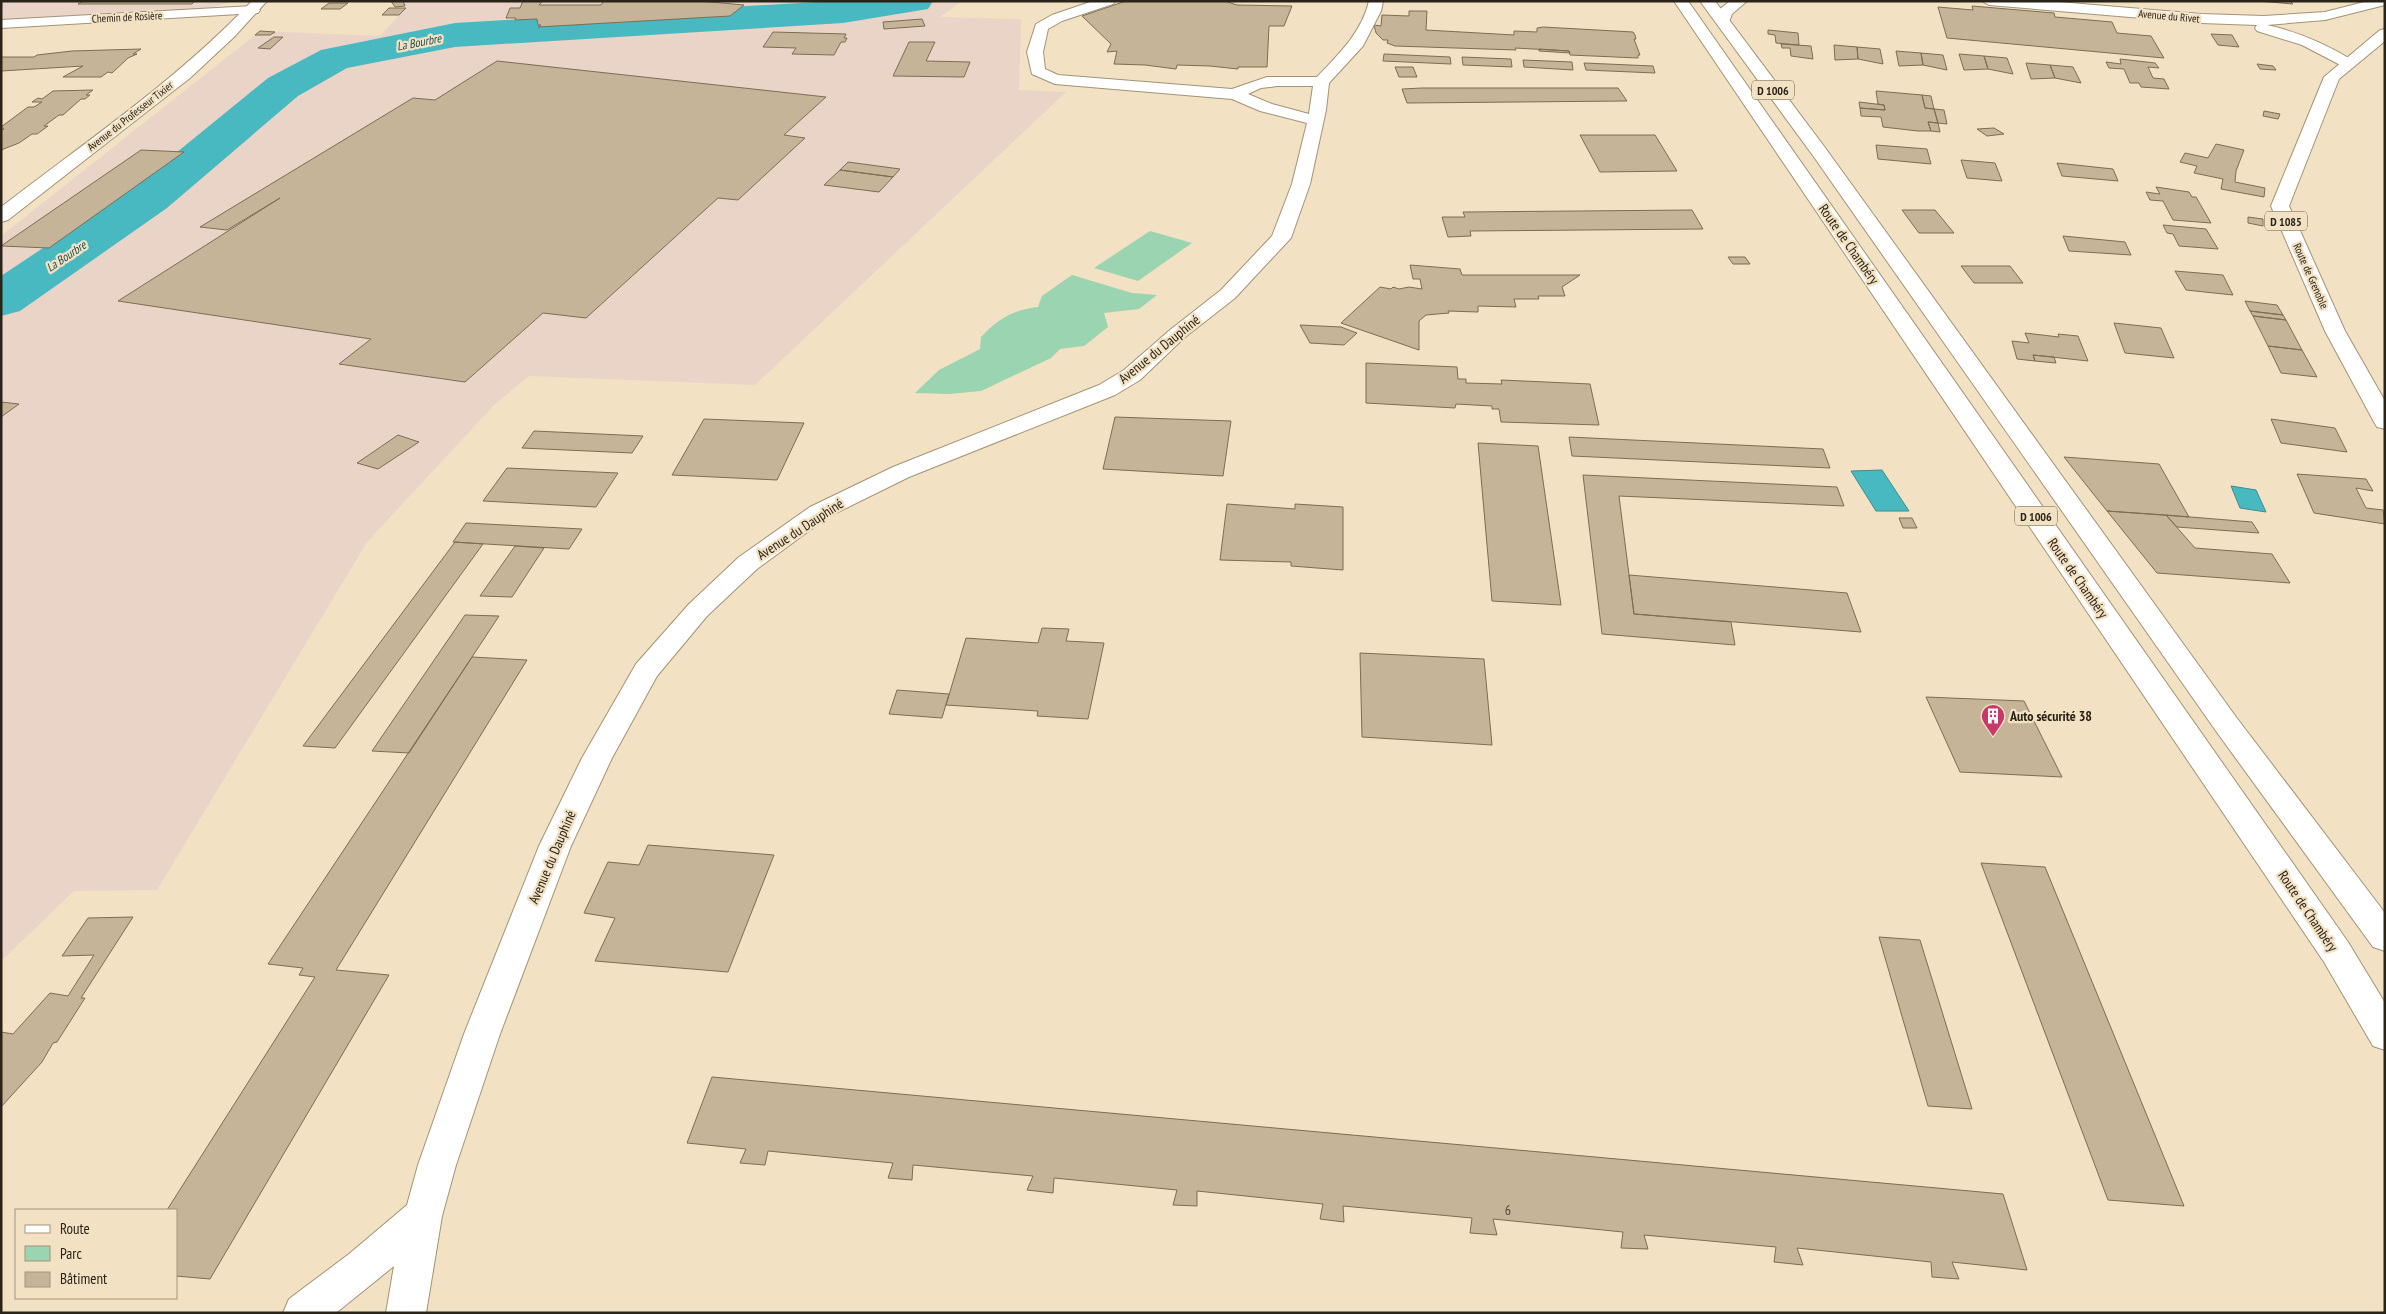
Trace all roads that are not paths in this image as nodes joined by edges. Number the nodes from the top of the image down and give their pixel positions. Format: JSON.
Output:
{"nodes":[{"id":1,"x":1108,"y":1,"type":"edge"},
{"id":2,"x":1376,"y":1,"type":"edge"},
{"id":3,"x":1681,"y":1,"type":"edge"},
{"id":4,"x":1707,"y":1,"type":"edge"},
{"id":5,"x":1740,"y":1,"type":"edge"},
{"id":6,"x":1990,"y":1,"type":"edge"},
{"id":7,"x":2384,"y":1,"type":"edge"},
{"id":8,"x":2056,"y":4,"type":"edge"},
{"id":9,"x":2090,"y":5,"type":"edge"},
{"id":10,"x":257,"y":6,"type":"edge"},
{"id":11,"x":2229,"y":20,"type":"junction"},
{"id":12,"x":1723,"y":22,"type":"junction"},
{"id":13,"x":1,"y":24,"type":"edge"},
{"id":14,"x":2385,"y":33,"type":"edge"},
{"id":15,"x":2348,"y":64,"type":"junction"},
{"id":16,"x":1321,"y":82,"type":"junction"},
{"id":17,"x":1235,"y":94,"type":"junction"},
{"id":18,"x":1315,"y":120,"type":"junction"},
{"id":19,"x":1,"y":216,"type":"edge"},
{"id":20,"x":2385,"y":422,"type":"edge"},
{"id":21,"x":2385,"y":938,"type":"edge"},
{"id":22,"x":2385,"y":1035,"type":"edge"},
{"id":23,"x":423,"y":1216,"type":"junction"},
{"id":24,"x":303,"y":1313,"type":"edge"},
{"id":25,"x":406,"y":1313,"type":"edge"}],
"edges":[{"from":1,"to":17,"type":"main road"},
{"from":2,"to":16,"type":"main road"},
{"from":3,"to":22,"type":"main road","name":"Route de Chambéry","number":"D 1006"},
{"from":4,"to":12,"type":"main road","name":"Route de Chambéry","number":"D 1006"},
{"from":5,"to":12,"type":"main road"},
{"from":6,"to":8,"type":"main road","name":"Avenue du Rivet"},
{"from":7,"to":11,"type":"main road","name":"Avenue du Rivet"},
{"from":8,"to":9,"type":"main road","name":"Avenue du Rivet"},
{"from":9,"to":11,"type":"main road","name":"Avenue du Rivet"},
{"from":10,"to":13,"type":"main road","name":"Chemin de Rosière"},
{"from":10,"to":19,"type":"main road","name":"Avenue du Professeur Tixier"},
{"from":11,"to":15,"type":"main road","name":"Avenue du Rivet"},
{"from":12,"to":21,"type":"main road","name":"Route de Chambéry","number":"D 1006"},
{"from":14,"to":15,"type":"main road","name":"Route de Grenoble","number":"D 1085"},
{"from":15,"to":20,"type":"main road","name":"Route de Grenoble","number":"D 1085"},
{"from":16,"to":17,"type":"main road"},
{"from":16,"to":18,"type":"main road","name":"Avenue du Dauphiné"},
{"from":17,"to":18,"type":"main road"},
{"from":18,"to":23,"type":"main road","name":"Avenue du Dauphiné"},
{"from":23,"to":24,"type":"main road"},
{"from":23,"to":25,"type":"main road","name":"Avenue du Dauphiné"}]}
